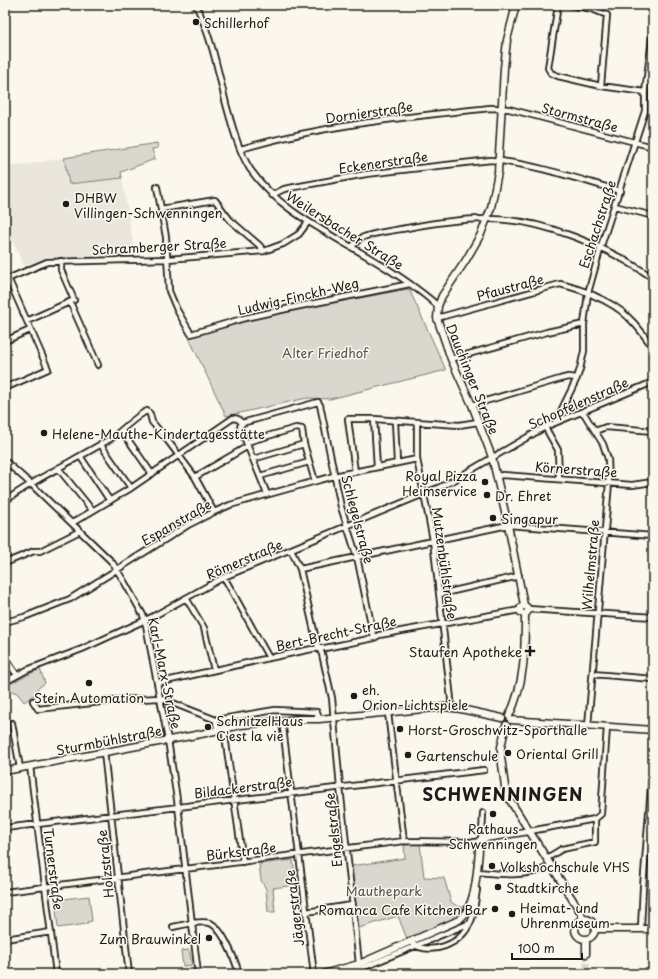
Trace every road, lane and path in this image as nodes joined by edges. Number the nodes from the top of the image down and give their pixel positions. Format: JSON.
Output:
{"nodes":[{"id":1,"x":196,"y":5,"type":"edge"},
{"id":2,"x":516,"y":5,"type":"edge"},
{"id":3,"x":558,"y":5,"type":"edge"},
{"id":4,"x":571,"y":5,"type":"edge"},
{"id":5,"x":653,"y":32,"type":"edge"},
{"id":6,"x":652,"y":50,"type":"edge"},
{"id":7,"x":601,"y":86,"type":"junction"},
{"id":8,"x":645,"y":92,"type":"junction"},
{"id":9,"x":501,"y":108,"type":"junction"},
{"id":10,"x":635,"y":143,"type":"junction"},
{"id":11,"x":653,"y":147,"type":"edge"},
{"id":12,"x":241,"y":149,"type":"junction"},
{"id":13,"x":499,"y":160,"type":"junction"},
{"id":14,"x":157,"y":187,"type":"dead end"},
{"id":15,"x":620,"y":191,"type":"junction"},
{"id":16,"x":272,"y":195,"type":"junction"},
{"id":17,"x":615,"y":206,"type":"junction"},
{"id":18,"x":161,"y":209,"type":"junction"},
{"id":19,"x":653,"y":216,"type":"edge"},
{"id":20,"x":487,"y":219,"type":"junction"},
{"id":21,"x":308,"y":222,"type":"junction"},
{"id":22,"x":352,"y":247,"type":"junction"},
{"id":23,"x":601,"y":248,"type":"junction"},
{"id":24,"x":264,"y":251,"type":"junction"},
{"id":25,"x":168,"y":259,"type":"junction"},
{"id":26,"x":61,"y":261,"type":"junction"},
{"id":27,"x":653,"y":278,"type":"edge"},
{"id":28,"x":7,"y":279,"type":"edge"},
{"id":29,"x":410,"y":284,"type":"junction"},
{"id":30,"x":588,"y":293,"type":"junction"},
{"id":31,"x":70,"y":302,"type":"junction"},
{"id":32,"x":438,"y":306,"type":"junction"},
{"id":33,"x":437,"y":318,"type":"junction"},
{"id":34,"x":27,"y":321,"type":"junction"},
{"id":35,"x":584,"y":324,"type":"junction"},
{"id":36,"x":30,"y":330,"type":"junction"},
{"id":37,"x":5,"y":340,"type":"edge"},
{"id":38,"x":653,"y":348,"type":"edge"},
{"id":39,"x":451,"y":359,"type":"junction"},
{"id":40,"x":98,"y":365,"type":"dead end"},
{"id":41,"x":577,"y":378,"type":"junction"},
{"id":42,"x":653,"y":382,"type":"edge"},
{"id":43,"x":5,"y":388,"type":"edge"},
{"id":44,"x":472,"y":404,"type":"junction"},
{"id":45,"x":583,"y":412,"type":"junction"},
{"id":46,"x":374,"y":419,"type":"junction"},
{"id":47,"x":396,"y":421,"type":"junction"},
{"id":48,"x":557,"y":421,"type":"junction"},
{"id":49,"x":417,"y":422,"type":"junction"},
{"id":50,"x":478,"y":422,"type":"junction"},
{"id":51,"x":242,"y":423,"type":"junction"},
{"id":52,"x":545,"y":427,"type":"junction"},
{"id":53,"x":122,"y":431,"type":"junction"},
{"id":54,"x":595,"y":431,"type":"junction"},
{"id":55,"x":653,"y":431,"type":"edge"},
{"id":56,"x":247,"y":444,"type":"junction"},
{"id":57,"x":304,"y":444,"type":"junction"},
{"id":58,"x":101,"y":445,"type":"junction"},
{"id":59,"x":80,"y":456,"type":"junction"},
{"id":60,"x":178,"y":456,"type":"junction"},
{"id":61,"x":492,"y":457,"type":"junction"},
{"id":62,"x":253,"y":459,"type":"junction"},
{"id":63,"x":417,"y":459,"type":"junction"},
{"id":64,"x":5,"y":461,"type":"edge"},
{"id":65,"x":309,"y":462,"type":"junction"},
{"id":66,"x":398,"y":463,"type":"junction"},
{"id":67,"x":377,"y":467,"type":"junction"},
{"id":68,"x":58,"y":468,"type":"junction"},
{"id":69,"x":355,"y":472,"type":"junction"},
{"id":70,"x":152,"y":474,"type":"junction"},
{"id":71,"x":260,"y":476,"type":"junction"},
{"id":72,"x":334,"y":476,"type":"junction"},
{"id":73,"x":497,"y":476,"type":"junction"},
{"id":74,"x":195,"y":477,"type":"junction"},
{"id":75,"x":559,"y":479,"type":"junction"},
{"id":76,"x":315,"y":482,"type":"junction"},
{"id":77,"x":653,"y":482,"type":"edge"},
{"id":78,"x":609,"y":483,"type":"junction"},
{"id":79,"x":31,"y":484,"type":"junction"},
{"id":80,"x":131,"y":488,"type":"junction"},
{"id":81,"x":267,"y":494,"type":"junction"},
{"id":82,"x":424,"y":494,"type":"junction"},
{"id":83,"x":5,"y":501,"type":"edge"},
{"id":84,"x":110,"y":501,"type":"junction"},
{"id":85,"x":92,"y":510,"type":"junction"},
{"id":86,"x":214,"y":512,"type":"junction"},
{"id":87,"x":72,"y":523,"type":"junction"},
{"id":88,"x":508,"y":525,"type":"junction"},
{"id":89,"x":348,"y":526,"type":"junction"},
{"id":90,"x":80,"y":531,"type":"junction"},
{"id":91,"x":604,"y":532,"type":"junction"},
{"id":92,"x":653,"y":536,"type":"edge"},
{"id":93,"x":433,"y":540,"type":"junction"},
{"id":94,"x":291,"y":550,"type":"junction"},
{"id":95,"x":357,"y":556,"type":"junction"},
{"id":96,"x":5,"y":563,"type":"edge"},
{"id":97,"x":300,"y":569,"type":"junction"},
{"id":98,"x":117,"y":570,"type":"junction"},
{"id":99,"x":519,"y":576,"type":"junction"},
{"id":100,"x":224,"y":577,"type":"junction"},
{"id":101,"x":440,"y":594,"type":"junction"},
{"id":102,"x":186,"y":598,"type":"junction"},
{"id":103,"x":524,"y":610,"type":"junction"},
{"id":104,"x":597,"y":614,"type":"junction"},
{"id":105,"x":653,"y":617,"type":"edge"},
{"id":106,"x":144,"y":620,"type":"junction"},
{"id":107,"x":5,"y":622,"type":"edge"},
{"id":108,"x":443,"y":623,"type":"junction"},
{"id":109,"x":374,"y":638,"type":"junction"},
{"id":110,"x":319,"y":648,"type":"junction"},
{"id":111,"x":5,"y":658,"type":"edge"},
{"id":112,"x":268,"y":658,"type":"junction"},
{"id":113,"x":214,"y":670,"type":"junction"},
{"id":114,"x":593,"y":674,"type":"junction"},
{"id":115,"x":17,"y":675,"type":"junction"},
{"id":116,"x":653,"y":679,"type":"edge"},
{"id":117,"x":7,"y":681,"type":"edge"},
{"id":118,"x":157,"y":683,"type":"junction"},
{"id":119,"x":160,"y":698,"type":"junction"},
{"id":120,"x":33,"y":701,"type":"dead end"},
{"id":121,"x":452,"y":708,"type":"junction"},
{"id":122,"x":388,"y":713,"type":"junction"},
{"id":123,"x":333,"y":718,"type":"junction"},
{"id":124,"x":502,"y":718,"type":"junction"},
{"id":125,"x":510,"y":718,"type":"junction"},
{"id":126,"x":319,"y":719,"type":"junction"},
{"id":127,"x":216,"y":720,"type":"junction"},
{"id":128,"x":282,"y":720,"type":"junction"},
{"id":129,"x":12,"y":723,"type":"dead end"},
{"id":130,"x":506,"y":725,"type":"junction"},
{"id":131,"x":588,"y":726,"type":"junction"},
{"id":132,"x":607,"y":727,"type":"junction"},
{"id":133,"x":224,"y":729,"type":"junction"},
{"id":134,"x":653,"y":730,"type":"edge"},
{"id":135,"x":217,"y":731,"type":"junction"},
{"id":136,"x":168,"y":740,"type":"junction"},
{"id":137,"x":104,"y":752,"type":"junction"},
{"id":138,"x":653,"y":762,"type":"edge"},
{"id":139,"x":30,"y":766,"type":"junction"},
{"id":140,"x":20,"y":768,"type":"junction"},
{"id":141,"x":484,"y":770,"type":"dead end"},
{"id":142,"x":5,"y":771,"type":"edge"},
{"id":143,"x":396,"y":780,"type":"junction"},
{"id":144,"x":340,"y":787,"type":"junction"},
{"id":145,"x":292,"y":793,"type":"junction"},
{"id":146,"x":234,"y":800,"type":"junction"},
{"id":147,"x":178,"y":806,"type":"junction"},
{"id":148,"x":483,"y":813,"type":"dead end"},
{"id":149,"x":111,"y":814,"type":"junction"},
{"id":150,"x":595,"y":819,"type":"junction"},
{"id":151,"x":37,"y":823,"type":"junction"},
{"id":152,"x":5,"y":828,"type":"edge"},
{"id":153,"x":530,"y":832,"type":"junction"},
{"id":154,"x":481,"y":839,"type":"junction"},
{"id":155,"x":404,"y":841,"type":"junction"},
{"id":156,"x":346,"y":849,"type":"junction"},
{"id":157,"x":299,"y":855,"type":"junction"},
{"id":158,"x":547,"y":858,"type":"junction"},
{"id":159,"x":243,"y":862,"type":"junction"},
{"id":160,"x":552,"y":866,"type":"junction"},
{"id":161,"x":185,"y":868,"type":"junction"},
{"id":162,"x":478,"y":872,"type":"junction"},
{"id":163,"x":118,"y":877,"type":"junction"},
{"id":164,"x":46,"y":887,"type":"junction"},
{"id":165,"x":5,"y":892,"type":"edge"},
{"id":166,"x":473,"y":897,"type":"junction"},
{"id":167,"x":352,"y":905,"type":"junction"},
{"id":168,"x":306,"y":912,"type":"junction"},
{"id":169,"x":471,"y":920,"type":"junction"},
{"id":170,"x":583,"y":920,"type":"junction"},
{"id":171,"x":191,"y":922,"type":"junction"},
{"id":172,"x":173,"y":927,"type":"dead end"},
{"id":173,"x":641,"y":928,"type":"junction"},
{"id":174,"x":596,"y":929,"type":"junction"},
{"id":175,"x":653,"y":929,"type":"edge"},
{"id":176,"x":51,"y":932,"type":"junction"},
{"id":177,"x":5,"y":939,"type":"edge"},
{"id":178,"x":586,"y":940,"type":"junction"},
{"id":179,"x":409,"y":942,"type":"junction"},
{"id":180,"x":415,"y":946,"type":"junction"},
{"id":181,"x":586,"y":954,"type":"tunnel mouth"},
{"id":182,"x":359,"y":966,"type":"junction"},
{"id":183,"x":56,"y":974,"type":"edge"},
{"id":184,"x":129,"y":974,"type":"edge"},
{"id":185,"x":198,"y":974,"type":"edge"},
{"id":186,"x":239,"y":974,"type":"edge"},
{"id":187,"x":314,"y":974,"type":"edge"},
{"id":188,"x":327,"y":974,"type":"edge"},
{"id":189,"x":343,"y":974,"type":"edge"},
{"id":190,"x":361,"y":974,"type":"edge"}],
"edges":[{"from":1,"to":12,"type":"street","name":"Weilersbacher Straße"},
{"from":2,"to":9,"type":"main road","name":"Dauchinger Straße"},
{"from":3,"to":7,"type":"street"},
{"from":4,"to":7,"type":"street"},
{"from":5,"to":6,"type":"street","name":"Eschachstraße"},
{"from":6,"to":8,"type":"street","name":"Eschachstraße"},
{"from":7,"to":8,"type":"street"},
{"from":8,"to":10,"type":"street","name":"Eschachstraße"},
{"from":9,"to":10,"type":"street","name":"Stormstraße"},
{"from":9,"to":12,"type":"street","name":"Dornierstraße"},
{"from":9,"to":13,"type":"main road","name":"Dauchinger Straße"},
{"from":10,"to":11,"type":"street","name":"Stormstraße"},
{"from":10,"to":15,"type":"street","name":"Eschachstraße"},
{"from":12,"to":16,"type":"street","name":"Weilersbacher Straße"},
{"from":13,"to":15,"type":"street","name":"Eckenerstraße"},
{"from":13,"to":16,"type":"street","name":"Eckenerstraße"},
{"from":13,"to":20,"type":"main road","name":"Dauchinger Straße"},
{"from":14,"to":18,"type":"street"},
{"from":15,"to":17,"type":"street","name":"Eschachstraße"},
{"from":16,"to":21,"type":"street","name":"Weilersbacher Straße"},
{"from":17,"to":19,"type":"street"},
{"from":17,"to":23,"type":"street","name":"Eschachstraße"},
{"from":18,"to":24,"type":"street"},
{"from":18,"to":25,"type":"street"},
{"from":20,"to":22,"type":"street"},
{"from":20,"to":23,"type":"street"},
{"from":20,"to":32,"type":"main road","name":"Dauchinger Straße"},
{"from":21,"to":22,"type":"street","name":"Weilersbacher Straße"},
{"from":21,"to":24,"type":"street","name":"Schramberger Straße"},
{"from":22,"to":29,"type":"street","name":"Weilersbacher Straße"},
{"from":23,"to":27,"type":"street"},
{"from":23,"to":30,"type":"street","name":"Eschachstraße"},
{"from":24,"to":25,"type":"street","name":"Schramberger Straße"},
{"from":25,"to":26,"type":"street","name":"Schramberger Straße"},
{"from":25,"to":29,"type":"street","name":"Ludwig-Finckh-Weg"},
{"from":26,"to":28,"type":"street","name":"Schramberger Straße"},
{"from":26,"to":31,"type":"street"},
{"from":28,"to":34,"type":"street"},
{"from":29,"to":32,"type":"street","name":"Weilersbacher Straße"},
{"from":30,"to":33,"type":"street","name":"Pfaustraße"},
{"from":30,"to":35,"type":"street","name":"Eschachstraße"},
{"from":30,"to":38,"type":"street","name":"Pfaustraße"},
{"from":31,"to":34,"type":"street"},
{"from":31,"to":40,"type":"street"},
{"from":32,"to":33,"type":"main road","name":"Dauchinger Straße"},
{"from":33,"to":39,"type":"main road","name":"Dauchinger Straße"},
{"from":34,"to":36,"type":"street"},
{"from":35,"to":39,"type":"street"},
{"from":35,"to":41,"type":"street","name":"Eschachstraße"},
{"from":36,"to":37,"type":"street"},
{"from":36,"to":43,"type":"street"},
{"from":39,"to":44,"type":"main road","name":"Dauchinger Straße"},
{"from":41,"to":44,"type":"street"},
{"from":41,"to":48,"type":"street","name":"Eschachstraße"},
{"from":42,"to":45,"type":"street","name":"Schopfelenstraße"},
{"from":44,"to":50,"type":"main road","name":"Dauchinger Straße"},
{"from":45,"to":48,"type":"street","name":"Schopfelenstraße"},
{"from":45,"to":54,"type":"street","name":"Wilhelmstraße"},
{"from":46,"to":47,"type":"street"},
{"from":46,"to":67,"type":"street"},
{"from":46,"to":69,"type":"street"},
{"from":47,"to":49,"type":"street"},
{"from":47,"to":66,"type":"street"},
{"from":48,"to":52,"type":"street","name":"Schopfelenstraße"},
{"from":49,"to":50,"type":"street"},
{"from":49,"to":63,"type":"street","name":"Mutzenbühlstraße"},
{"from":50,"to":61,"type":"main road","name":"Dauchinger Straße"},
{"from":51,"to":56,"type":"street"},
{"from":51,"to":60,"type":"street"},
{"from":51,"to":72,"type":"street","name":"Schlegelstraße"},
{"from":52,"to":61,"type":"street","name":"Schopfelenstraße"},
{"from":52,"to":75,"type":"street"},
{"from":53,"to":58,"type":"street"},
{"from":53,"to":60,"type":"street"},
{"from":53,"to":70,"type":"street"},
{"from":54,"to":55,"type":"street"},
{"from":54,"to":78,"type":"street","name":"Wilhelmstraße"},
{"from":56,"to":57,"type":"street"},
{"from":56,"to":62,"type":"street"},
{"from":56,"to":74,"type":"street"},
{"from":57,"to":62,"type":"street"},
{"from":57,"to":65,"type":"street"},
{"from":58,"to":59,"type":"street"},
{"from":58,"to":80,"type":"street"},
{"from":59,"to":68,"type":"street"},
{"from":59,"to":84,"type":"street"},
{"from":60,"to":70,"type":"street"},
{"from":60,"to":74,"type":"street"},
{"from":61,"to":73,"type":"main road","name":"Dauchinger Straße"},
{"from":61,"to":82,"type":"street","name":"Römerstraße"},
{"from":62,"to":71,"type":"street"},
{"from":63,"to":66,"type":"street","name":"Espanstraße"},
{"from":63,"to":82,"type":"street","name":"Mutzenbühlstraße"},
{"from":64,"to":79,"type":"street","name":"Karl-Marx-Straße"},
{"from":65,"to":71,"type":"street"},
{"from":65,"to":76,"type":"street"},
{"from":66,"to":67,"type":"street","name":"Espanstraße"},
{"from":67,"to":69,"type":"street","name":"Espanstraße"},
{"from":68,"to":79,"type":"street"},
{"from":68,"to":85,"type":"street"},
{"from":69,"to":72,"type":"street","name":"Espanstraße"},
{"from":70,"to":80,"type":"street"},
{"from":71,"to":81,"type":"street"},
{"from":72,"to":76,"type":"street","name":"Espanstraße"},
{"from":72,"to":89,"type":"street","name":"Schlegelstraße"},
{"from":73,"to":75,"type":"street","name":"Körnerstraße"},
{"from":73,"to":88,"type":"main road","name":"Dauchinger Straße"},
{"from":74,"to":86,"type":"street"},
{"from":75,"to":78,"type":"street","name":"Körnerstraße"},
{"from":76,"to":81,"type":"street","name":"Espanstraße"},
{"from":77,"to":78,"type":"street","name":"Körnerstraße"},
{"from":78,"to":91,"type":"street","name":"Wilhelmstraße"},
{"from":79,"to":83,"type":"street"},
{"from":79,"to":87,"type":"street","name":"Karl-Marx-Straße"},
{"from":80,"to":84,"type":"street"},
{"from":81,"to":86,"type":"street","name":"Espanstraße"},
{"from":82,"to":89,"type":"street","name":"Römerstraße"},
{"from":82,"to":93,"type":"street","name":"Mutzenbühlstraße"},
{"from":84,"to":85,"type":"street"},
{"from":85,"to":87,"type":"street"},
{"from":86,"to":98,"type":"street","name":"Espanstraße"},
{"from":87,"to":90,"type":"street","name":"Karl-Marx-Straße"},
{"from":88,"to":91,"type":"street"},
{"from":88,"to":93,"type":"street"},
{"from":88,"to":99,"type":"main road","name":"Dauchinger Straße"},
{"from":89,"to":94,"type":"street","name":"Römerstraße"},
{"from":89,"to":95,"type":"street","name":"Schlegelstraße"},
{"from":90,"to":96,"type":"street"},
{"from":90,"to":98,"type":"street","name":"Karl-Marx-Straße"},
{"from":91,"to":92,"type":"street"},
{"from":91,"to":104,"type":"street","name":"Wilhelmstraße"},
{"from":93,"to":95,"type":"street"},
{"from":93,"to":101,"type":"street","name":"Mutzenbühlstraße"},
{"from":94,"to":97,"type":"street","name":"Engelstraße"},
{"from":94,"to":100,"type":"street","name":"Römerstraße"},
{"from":95,"to":97,"type":"street"},
{"from":95,"to":109,"type":"street","name":"Schlegelstraße"},
{"from":97,"to":110,"type":"street","name":"Engelstraße"},
{"from":98,"to":106,"type":"street","name":"Karl-Marx-Straße"},
{"from":98,"to":107,"type":"street","name":"Espanstraße"},
{"from":99,"to":101,"type":"street"},
{"from":99,"to":103,"type":"main road","name":"Dauchinger Straße"},
{"from":100,"to":102,"type":"street","name":"Römerstraße"},
{"from":100,"to":112,"type":"street"},
{"from":101,"to":108,"type":"street","name":"Mutzenbühlstraße"},
{"from":102,"to":106,"type":"street","name":"Römerstraße"},
{"from":102,"to":113,"type":"street"},
{"from":103,"to":104,"type":"street","name":"Bert-Brecht-Straße"},
{"from":103,"to":108,"type":"street","name":"Bert-Brecht-Straße"},
{"from":103,"to":125,"type":"main road","name":"Dauchinger Straße"},
{"from":104,"to":105,"type":"street","name":"Bert-Brecht-Straße"},
{"from":104,"to":114,"type":"street","name":"Wilhelmstraße"},
{"from":106,"to":115,"type":"street","name":"Römerstraße"},
{"from":106,"to":118,"type":"street","name":"Karl-Marx-Straße"},
{"from":108,"to":109,"type":"street","name":"Bert-Brecht-Straße"},
{"from":108,"to":121,"type":"street","name":"Mutzenbühlstraße"},
{"from":109,"to":110,"type":"street","name":"Bert-Brecht-Straße"},
{"from":110,"to":112,"type":"street","name":"Bert-Brecht-Straße"},
{"from":110,"to":123,"type":"street","name":"Engelstraße"},
{"from":111,"to":115,"type":"street"},
{"from":112,"to":113,"type":"street","name":"Bert-Brecht-Straße"},
{"from":113,"to":118,"type":"street","name":"Bert-Brecht-Straße"},
{"from":114,"to":116,"type":"street"},
{"from":114,"to":131,"type":"street","name":"Wilhelmstraße"},
{"from":115,"to":117,"type":"street","name":"Römerstraße"},
{"from":118,"to":119,"type":"street","name":"Karl-Marx-Straße"},
{"from":119,"to":120,"type":"street"},
{"from":119,"to":127,"type":"street"},
{"from":119,"to":136,"type":"street","name":"Karl-Marx-Straße"},
{"from":121,"to":122,"type":"main road","name":"Sturmbühlstraße"},
{"from":121,"to":124,"type":"main road","name":"Sturmbühlstraße"},
{"from":122,"to":123,"type":"main road","name":"Sturmbühlstraße"},
{"from":122,"to":143,"type":"street"},
{"from":123,"to":126,"type":"main road","name":"Sturmbühlstraße"},
{"from":123,"to":144,"type":"street","name":"Engelstraße"},
{"from":124,"to":125,"type":"main road"},
{"from":124,"to":130,"type":"main road"},
{"from":125,"to":130,"type":"main road"},
{"from":125,"to":131,"type":"main road"},
{"from":126,"to":127,"type":"street"},
{"from":126,"to":128,"type":"main road","name":"Sturmbühlstraße"},
{"from":127,"to":135,"type":"street"},
{"from":128,"to":133,"type":"main road","name":"Sturmbühlstraße"},
{"from":128,"to":145,"type":"street","name":"Jägerstraße"},
{"from":129,"to":140,"type":"street"},
{"from":130,"to":153,"type":"main road"},
{"from":131,"to":132,"type":"main road"},
{"from":132,"to":134,"type":"main road"},
{"from":132,"to":150,"type":"street"},
{"from":133,"to":135,"type":"main road","name":"Sturmbühlstraße"},
{"from":133,"to":146,"type":"street"},
{"from":135,"to":136,"type":"main road","name":"Sturmbühlstraße"},
{"from":136,"to":137,"type":"main road","name":"Sturmbühlstraße"},
{"from":136,"to":147,"type":"street","name":"Karl-Marx-Straße"},
{"from":137,"to":139,"type":"main road","name":"Sturmbühlstraße"},
{"from":137,"to":149,"type":"street","name":"Holzstraße"},
{"from":138,"to":173,"type":"street"},
{"from":139,"to":140,"type":"main road","name":"Sturmbühlstraße"},
{"from":139,"to":151,"type":"street","name":"Turnerstraße"},
{"from":140,"to":142,"type":"main road","name":"Sturmbühlstraße"},
{"from":141,"to":143,"type":"street","name":"Bildackerstraße"},
{"from":143,"to":144,"type":"street","name":"Bildackerstraße"},
{"from":143,"to":155,"type":"street"},
{"from":144,"to":145,"type":"street","name":"Bildackerstraße"},
{"from":144,"to":156,"type":"street","name":"Engelstraße"},
{"from":145,"to":146,"type":"street","name":"Bildackerstraße"},
{"from":145,"to":157,"type":"street","name":"Jägerstraße"},
{"from":146,"to":147,"type":"street","name":"Bildackerstraße"},
{"from":146,"to":159,"type":"street"},
{"from":147,"to":149,"type":"street","name":"Bildackerstraße"},
{"from":147,"to":161,"type":"street","name":"Karl-Marx-Straße"},
{"from":148,"to":154,"type":"street"},
{"from":149,"to":151,"type":"street","name":"Bildackerstraße"},
{"from":149,"to":163,"type":"street","name":"Holzstraße"},
{"from":150,"to":153,"type":"street"},
{"from":150,"to":158,"type":"street"},
{"from":151,"to":152,"type":"street","name":"Bildackerstraße"},
{"from":151,"to":164,"type":"street","name":"Turnerstraße"},
{"from":153,"to":154,"type":"main road"},
{"from":153,"to":158,"type":"main road"},
{"from":154,"to":155,"type":"street","name":"Bürkstraße"},
{"from":154,"to":162,"type":"main road"},
{"from":155,"to":156,"type":"street","name":"Bürkstraße"},
{"from":156,"to":157,"type":"street","name":"Bürkstraße"},
{"from":156,"to":167,"type":"street","name":"Engelstraße"},
{"from":157,"to":159,"type":"street","name":"Bürkstraße"},
{"from":157,"to":168,"type":"street","name":"Jägerstraße"},
{"from":158,"to":160,"type":"main road"},
{"from":159,"to":161,"type":"street","name":"Bürkstraße"},
{"from":160,"to":162,"type":"street"},
{"from":160,"to":170,"type":"main road"},
{"from":161,"to":163,"type":"street","name":"Bürkstraße"},
{"from":161,"to":171,"type":"street","name":"Karl-Marx-Straße"},
{"from":162,"to":166,"type":"main road"},
{"from":162,"to":169,"type":"street"},
{"from":163,"to":164,"type":"street","name":"Bürkstraße"},
{"from":163,"to":184,"type":"street","name":"Holzstraße"},
{"from":164,"to":165,"type":"street","name":"Bürkstraße"},
{"from":164,"to":176,"type":"street","name":"Turnerstraße"},
{"from":166,"to":169,"type":"street"},
{"from":166,"to":179,"type":"main road"},
{"from":167,"to":168,"type":"street"},
{"from":167,"to":182,"type":"street","name":"Engelstraße"},
{"from":168,"to":187,"type":"street","name":"Jägerstraße"},
{"from":169,"to":180,"type":"street"},
{"from":169,"to":180,"type":"street"},
{"from":170,"to":174,"type":"main road"},
{"from":170,"to":178,"type":"main road"},
{"from":171,"to":172,"type":"street"},
{"from":171,"to":185,"type":"street","name":"Karl-Marx-Straße"},
{"from":171,"to":186,"type":"street"},
{"from":173,"to":174,"type":"main road"},
{"from":173,"to":175,"type":"main road"},
{"from":174,"to":178,"type":"main road"},
{"from":176,"to":177,"type":"street"},
{"from":176,"to":183,"type":"street","name":"Turnerstraße"},
{"from":178,"to":181,"type":"main road"},
{"from":179,"to":180,"type":"street"},
{"from":179,"to":182,"type":"main road"},
{"from":180,"to":182,"type":"street"},
{"from":182,"to":188,"type":"main road"},
{"from":182,"to":189,"type":"street"},
{"from":182,"to":190,"type":"street","name":"Engelstraße"}]}
